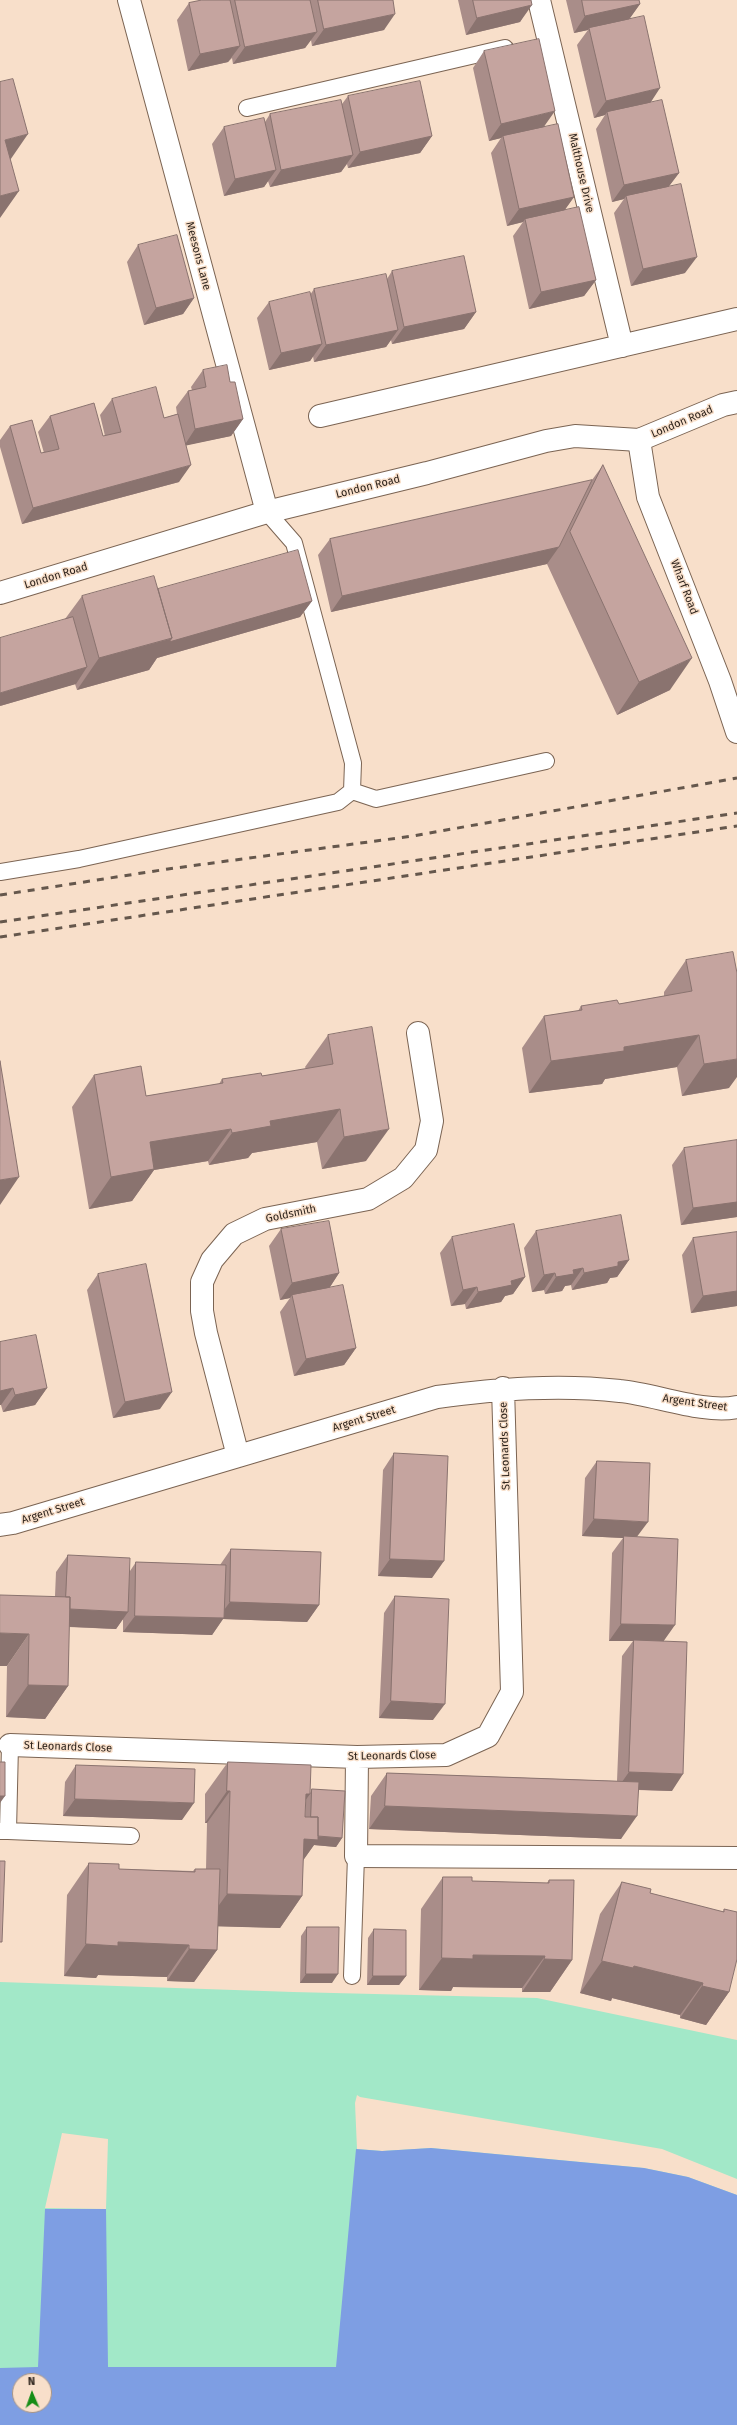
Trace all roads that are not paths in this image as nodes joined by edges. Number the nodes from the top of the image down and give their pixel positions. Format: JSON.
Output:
{"nodes":[{"id":1,"x":129,"y":0,"type":"edge"},
{"id":2,"x":539,"y":0,"type":"edge"},
{"id":3,"x":533,"y":42,"type":"junction"},
{"id":4,"x":247,"y":108,"type":"dead end"},
{"id":5,"x":737,"y":319,"type":"edge"},
{"id":6,"x":622,"y":346,"type":"junction"},
{"id":7,"x":737,"y":402,"type":"edge"},
{"id":8,"x":320,"y":416,"type":"dead end"},
{"id":9,"x":639,"y":440,"type":"junction"},
{"id":10,"x":267,"y":512,"type":"junction"},
{"id":11,"x":0,"y":593,"type":"edge"},
{"id":12,"x":737,"y":732,"type":"edge"},
{"id":13,"x":546,"y":761,"type":"dead end"},
{"id":14,"x":352,"y":791,"type":"junction"},
{"id":15,"x":0,"y":872,"type":"edge"},
{"id":16,"x":418,"y":1033,"type":"dead end"},
{"id":17,"x":503,"y":1388,"type":"junction"},
{"id":18,"x":737,"y":1407,"type":"edge"},
{"id":19,"x":238,"y":1456,"type":"junction"},
{"id":20,"x":0,"y":1525,"type":"edge"},
{"id":21,"x":10,"y":1745,"type":"joint"},
{"id":22,"x":357,"y":1757,"type":"junction"},
{"id":23,"x":4,"y":1831,"type":"edge"},
{"id":24,"x":131,"y":1836,"type":"dead end"},
{"id":25,"x":356,"y":1856,"type":"junction"},
{"id":26,"x":737,"y":1858,"type":"edge"},
{"id":27,"x":352,"y":1976,"type":"dead end"}],
"edges":[{"from":1,"to":10,"type":"street","name":"Meesons Lane"},
{"from":2,"to":3,"type":"street","name":"Malthouse Drive"},
{"from":3,"to":4,"type":"lane"},
{"from":3,"to":6,"type":"street","name":"Malthouse Drive"},
{"from":5,"to":6,"type":"street"},
{"from":6,"to":8,"type":"street"},
{"from":7,"to":9,"type":"street","name":"London Road"},
{"from":9,"to":10,"type":"street","name":"London Road"},
{"from":9,"to":12,"type":"street","name":"Wharf Road"},
{"from":10,"to":11,"type":"street","name":"London Road"},
{"from":10,"to":14,"type":"lane"},
{"from":13,"to":14,"type":"lane"},
{"from":14,"to":15,"type":"lane"},
{"from":16,"to":19,"type":"street","name":"Goldsmith"},
{"from":17,"to":18,"type":"street","name":"Argent Street"},
{"from":17,"to":19,"type":"street","name":"Argent Street"},
{"from":17,"to":22,"type":"street","name":"St Leonards Close"},
{"from":19,"to":20,"type":"street","name":"Argent Street"},
{"from":21,"to":22,"type":"street","name":"St Leonards Close"},
{"from":21,"to":23,"type":"lane"},
{"from":22,"to":25,"type":"street"},
{"from":23,"to":24,"type":"lane"},
{"from":25,"to":26,"type":"street"},
{"from":25,"to":27,"type":"lane"}]}
